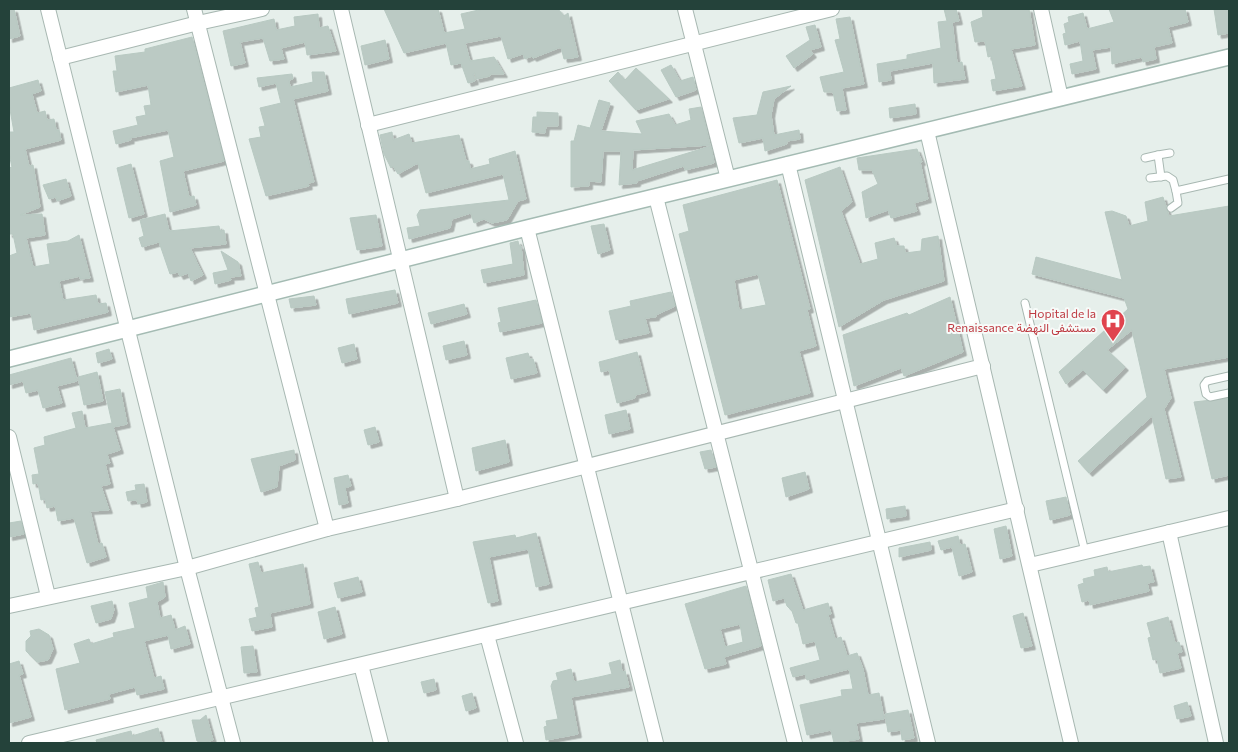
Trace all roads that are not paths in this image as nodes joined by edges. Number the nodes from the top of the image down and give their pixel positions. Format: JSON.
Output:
{"nodes":[{"id":1,"x":48,"y":9,"type":"edge"},
{"id":2,"x":262,"y":9,"type":"edge"},
{"id":3,"x":341,"y":9,"type":"edge"},
{"id":4,"x":686,"y":9,"type":"edge"},
{"id":5,"x":832,"y":9,"type":"edge"},
{"id":6,"x":1041,"y":9,"type":"edge"},
{"id":7,"x":196,"y":16,"type":"edge"},
{"id":8,"x":694,"y":44,"type":"junction"},
{"id":9,"x":1229,"y":57,"type":"edge"},
{"id":10,"x":60,"y":58,"type":"junction"},
{"id":11,"x":1060,"y":98,"type":"junction"},
{"id":12,"x":368,"y":126,"type":"junction"},
{"id":13,"x":928,"y":130,"type":"junction"},
{"id":14,"x":1170,"y":153,"type":"dead end"},
{"id":15,"x":1158,"y":156,"type":"junction"},
{"id":16,"x":1145,"y":158,"type":"dead end"},
{"id":17,"x":788,"y":164,"type":"junction"},
{"id":18,"x":1161,"y":177,"type":"junction"},
{"id":19,"x":1150,"y":178,"type":"dead end"},
{"id":20,"x":728,"y":179,"type":"junction"},
{"id":21,"x":1229,"y":179,"type":"edge"},
{"id":22,"x":1176,"y":191,"type":"junction"},
{"id":23,"x":656,"y":197,"type":"junction"},
{"id":24,"x":1171,"y":208,"type":"dead end"},
{"id":25,"x":527,"y":228,"type":"junction"},
{"id":26,"x":400,"y":260,"type":"junction"},
{"id":27,"x":266,"y":295,"type":"junction"},
{"id":28,"x":1024,"y":303,"type":"dead end"},
{"id":29,"x":129,"y":330,"type":"junction"},
{"id":30,"x":9,"y":359,"type":"edge"},
{"id":31,"x":983,"y":366,"type":"junction"},
{"id":32,"x":1229,"y":376,"type":"edge"},
{"id":33,"x":1229,"y":392,"type":"edge"},
{"id":34,"x":845,"y":400,"type":"junction"},
{"id":35,"x":716,"y":432,"type":"junction"},
{"id":36,"x":9,"y":437,"type":"edge"},
{"id":37,"x":588,"y":465,"type":"junction"},
{"id":38,"x":456,"y":499,"type":"junction"},
{"id":39,"x":1017,"y":509,"type":"junction"},
{"id":40,"x":1229,"y":518,"type":"edge"},
{"id":41,"x":327,"y":529,"type":"junction"},
{"id":42,"x":1169,"y":532,"type":"junction"},
{"id":43,"x":879,"y":542,"type":"junction"},
{"id":44,"x":1085,"y":552,"type":"junction"},
{"id":45,"x":1030,"y":565,"type":"junction"},
{"id":46,"x":187,"y":568,"type":"junction"},
{"id":47,"x":751,"y":572,"type":"junction"},
{"id":48,"x":48,"y":596,"type":"junction"},
{"id":49,"x":622,"y":602,"type":"junction"},
{"id":50,"x":9,"y":606,"type":"edge"},
{"id":51,"x":487,"y":634,"type":"junction"},
{"id":52,"x":361,"y":664,"type":"junction"},
{"id":53,"x":222,"y":699,"type":"junction"},
{"id":54,"x":83,"y":737,"type":"edge"},
{"id":55,"x":29,"y":743,"type":"edge"},
{"id":56,"x":233,"y":743,"type":"edge"},
{"id":57,"x":381,"y":743,"type":"edge"},
{"id":58,"x":516,"y":743,"type":"edge"},
{"id":59,"x":656,"y":743,"type":"edge"},
{"id":60,"x":795,"y":743,"type":"edge"},
{"id":61,"x":928,"y":743,"type":"edge"},
{"id":62,"x":1071,"y":743,"type":"edge"},
{"id":63,"x":1216,"y":743,"type":"edge"}],
"edges":[{"from":1,"to":10,"type":"street"},
{"from":2,"to":7,"type":"street"},
{"from":3,"to":12,"type":"street"},
{"from":4,"to":8,"type":"street"},
{"from":5,"to":8,"type":"street"},
{"from":6,"to":11,"type":"street"},
{"from":7,"to":10,"type":"street"},
{"from":7,"to":27,"type":"street"},
{"from":8,"to":12,"type":"street"},
{"from":8,"to":20,"type":"street"},
{"from":9,"to":11,"type":"street"},
{"from":10,"to":29,"type":"street"},
{"from":11,"to":13,"type":"street"},
{"from":12,"to":26,"type":"street"},
{"from":13,"to":17,"type":"street"},
{"from":13,"to":31,"type":"street"},
{"from":14,"to":15,"type":"lane"},
{"from":15,"to":16,"type":"lane"},
{"from":15,"to":18,"type":"lane"},
{"from":17,"to":20,"type":"street"},
{"from":17,"to":34,"type":"street"},
{"from":18,"to":19,"type":"lane"},
{"from":18,"to":22,"type":"lane"},
{"from":20,"to":23,"type":"street"},
{"from":21,"to":22,"type":"lane"},
{"from":22,"to":24,"type":"lane"},
{"from":23,"to":25,"type":"street"},
{"from":23,"to":35,"type":"street"},
{"from":25,"to":26,"type":"street"},
{"from":25,"to":37,"type":"street"},
{"from":26,"to":27,"type":"street"},
{"from":26,"to":38,"type":"street"},
{"from":27,"to":29,"type":"street"},
{"from":27,"to":41,"type":"street"},
{"from":28,"to":44,"type":"lane"},
{"from":29,"to":30,"type":"street"},
{"from":29,"to":46,"type":"street"},
{"from":31,"to":34,"type":"street"},
{"from":31,"to":39,"type":"street"},
{"from":32,"to":33,"type":"lane"},
{"from":34,"to":35,"type":"street"},
{"from":34,"to":43,"type":"street"},
{"from":35,"to":37,"type":"street"},
{"from":35,"to":47,"type":"street"},
{"from":36,"to":48,"type":"street"},
{"from":37,"to":38,"type":"street"},
{"from":37,"to":49,"type":"street"},
{"from":38,"to":41,"type":"street"},
{"from":39,"to":43,"type":"street"},
{"from":39,"to":45,"type":"street"},
{"from":40,"to":42,"type":"street"},
{"from":41,"to":46,"type":"street"},
{"from":42,"to":44,"type":"street"},
{"from":42,"to":63,"type":"street"},
{"from":43,"to":47,"type":"street"},
{"from":43,"to":61,"type":"street"},
{"from":44,"to":45,"type":"street"},
{"from":45,"to":62,"type":"street"},
{"from":46,"to":48,"type":"street"},
{"from":46,"to":53,"type":"street"},
{"from":47,"to":49,"type":"street"},
{"from":47,"to":60,"type":"street"},
{"from":48,"to":50,"type":"street"},
{"from":49,"to":51,"type":"street"},
{"from":49,"to":59,"type":"street"},
{"from":51,"to":52,"type":"street"},
{"from":51,"to":58,"type":"street"},
{"from":52,"to":53,"type":"street"},
{"from":52,"to":57,"type":"street"},
{"from":53,"to":54,"type":"street"},
{"from":53,"to":56,"type":"street"},
{"from":54,"to":55,"type":"street"}]}
